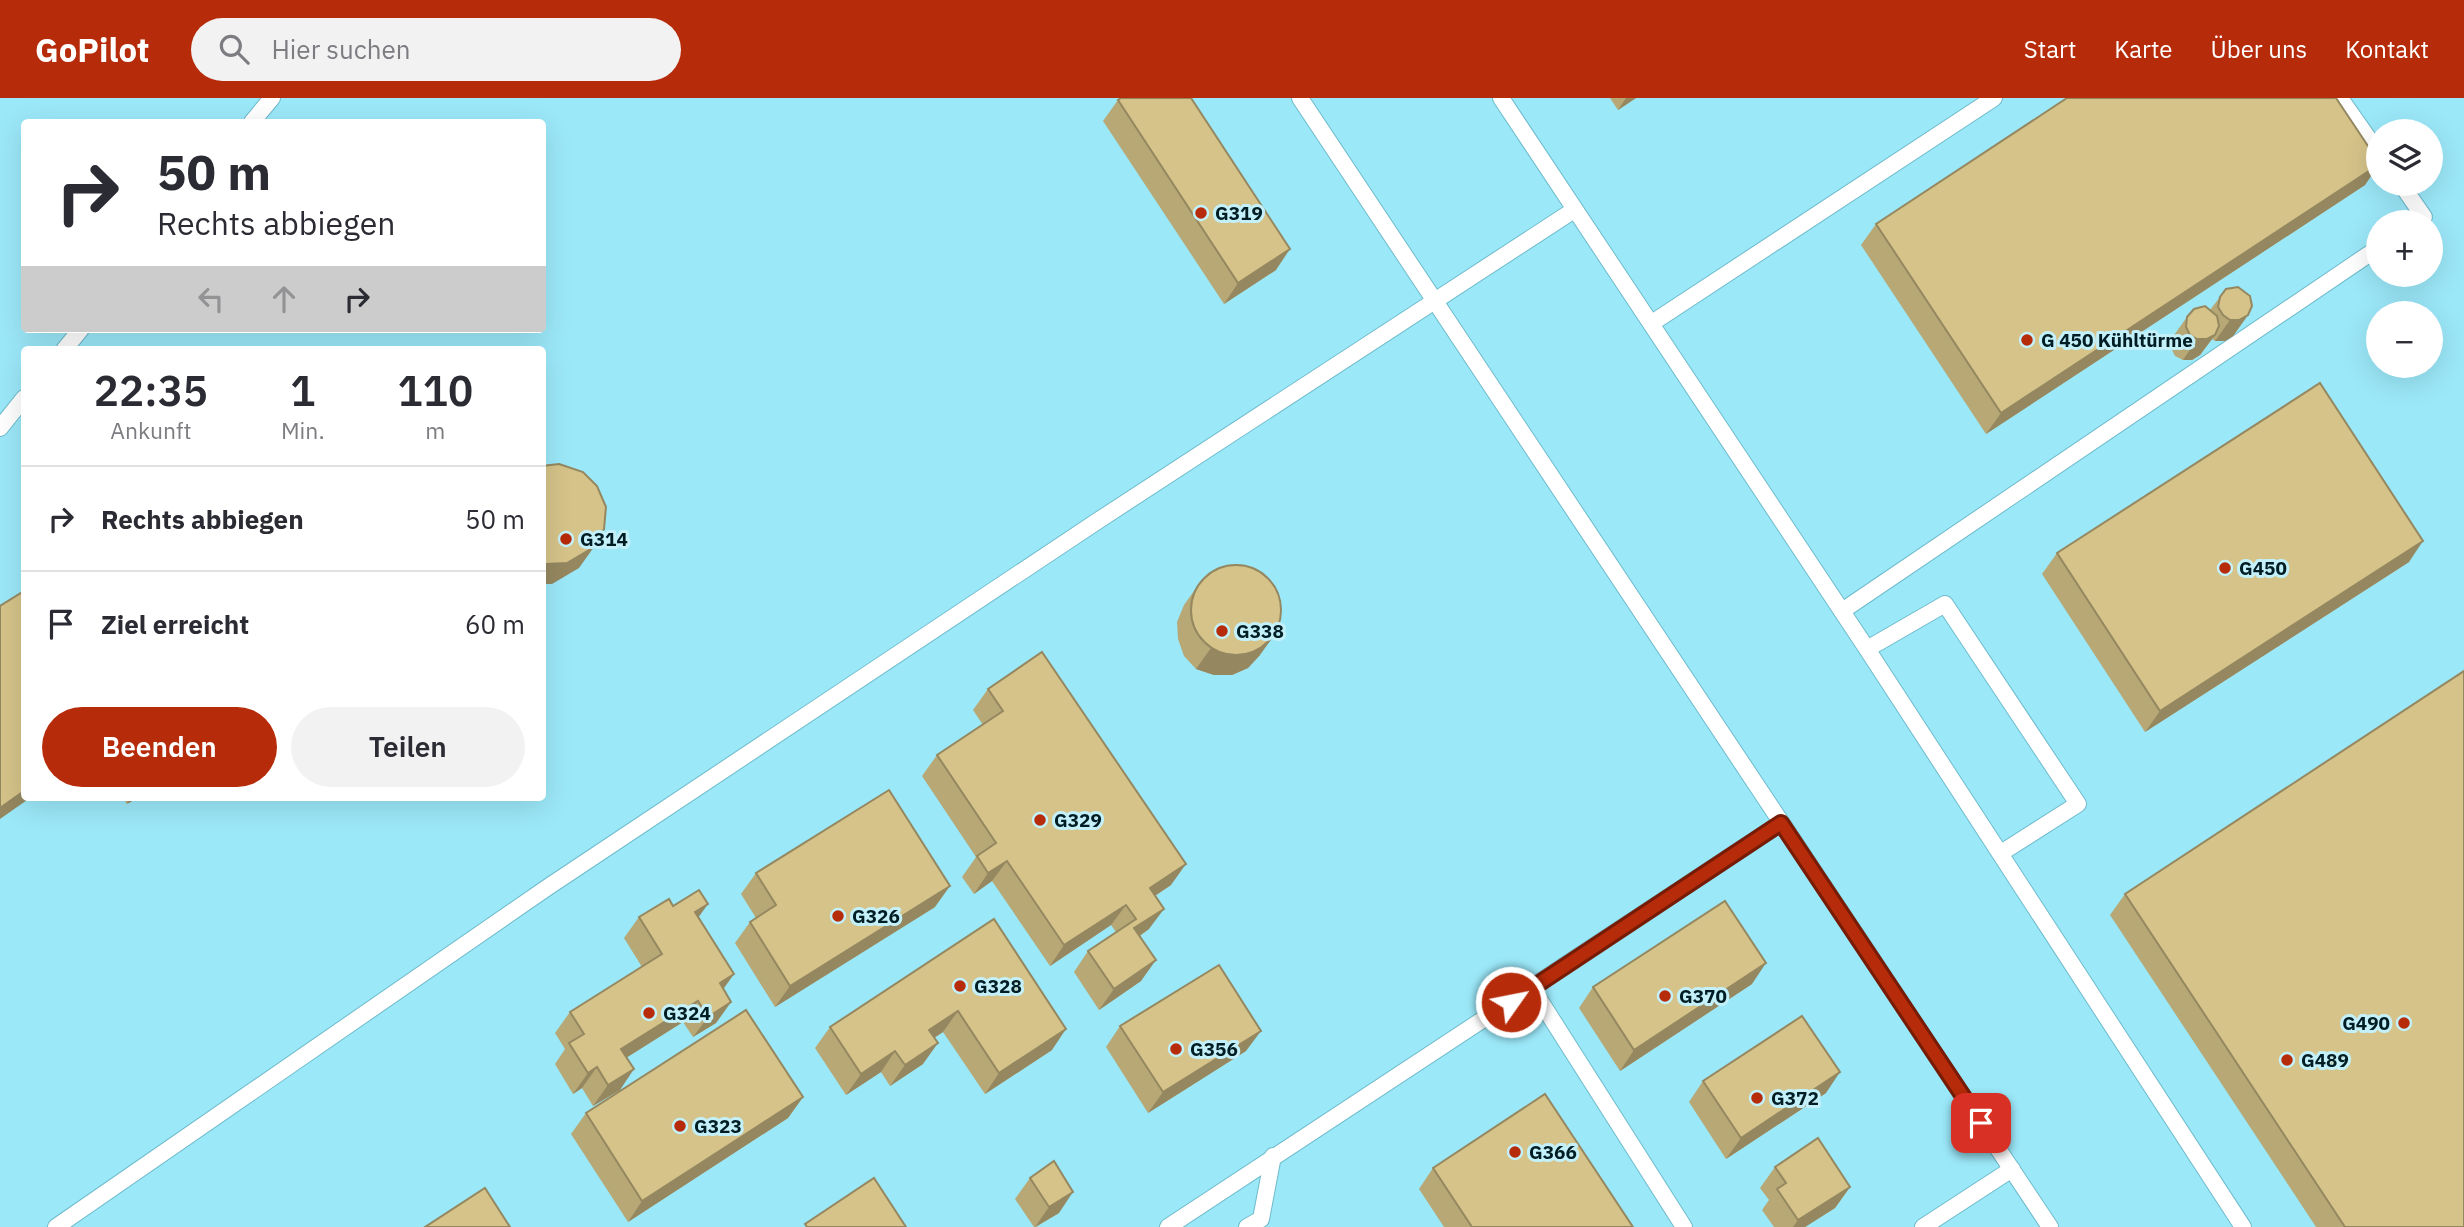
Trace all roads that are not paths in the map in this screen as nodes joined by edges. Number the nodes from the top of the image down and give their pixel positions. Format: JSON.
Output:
{"nodes":[{"id":1,"x":272,"y":98,"type":"edge"},
{"id":2,"x":1300,"y":98,"type":"edge"},
{"id":3,"x":1501,"y":98,"type":"edge"},
{"id":4,"x":1994,"y":98,"type":"edge"},
{"id":5,"x":2340,"y":98,"type":"edge"},
{"id":6,"x":254,"y":119,"type":"edge"},
{"id":7,"x":2366,"y":135,"type":"edge"},
{"id":8,"x":1574,"y":209,"type":"junction"},
{"id":9,"x":2366,"y":256,"type":"edge"},
{"id":10,"x":1434,"y":300,"type":"junction"},
{"id":11,"x":1652,"y":323,"type":"junction"},
{"id":12,"x":21,"y":402,"type":"edge"},
{"id":13,"x":0,"y":428,"type":"edge"},
{"id":14,"x":1842,"y":611,"type":"junction"},
{"id":15,"x":1867,"y":649,"type":"junction"},
{"id":16,"x":1781,"y":823,"type":"junction"},
{"id":17,"x":2001,"y":853,"type":"junction"},
{"id":18,"x":1532,"y":988,"type":"junction"},
{"id":19,"x":1273,"y":1156,"type":"junction"},
{"id":20,"x":2012,"y":1170,"type":"junction"},
{"id":21,"x":1258,"y":1224,"type":"edge"},
{"id":22,"x":57,"y":1227,"type":"edge"},
{"id":23,"x":1168,"y":1227,"type":"edge"},
{"id":24,"x":1684,"y":1227,"type":"edge"},
{"id":25,"x":1923,"y":1227,"type":"edge"},
{"id":26,"x":2050,"y":1227,"type":"edge"},
{"id":27,"x":2243,"y":1227,"type":"edge"}],
"edges":[{"from":1,"to":6,"type":"lane"},
{"from":2,"to":10,"type":"lane"},
{"from":3,"to":8,"type":"lane"},
{"from":4,"to":11,"type":"lane"},
{"from":5,"to":7,"type":"lane"},
{"from":8,"to":10,"type":"lane"},
{"from":8,"to":11,"type":"lane"},
{"from":9,"to":14,"type":"lane"},
{"from":10,"to":16,"type":"lane"},
{"from":10,"to":22,"type":"lane"},
{"from":11,"to":14,"type":"lane"},
{"from":12,"to":13,"type":"lane"},
{"from":14,"to":15,"type":"lane"},
{"from":15,"to":17,"type":"lane"},
{"from":15,"to":17,"type":"lane"},
{"from":16,"to":18,"type":"lane"},
{"from":16,"to":20,"type":"lane"},
{"from":17,"to":27,"type":"lane"},
{"from":18,"to":19,"type":"lane"},
{"from":18,"to":24,"type":"lane"},
{"from":19,"to":21,"type":"lane"},
{"from":19,"to":23,"type":"lane"},
{"from":20,"to":25,"type":"lane"},
{"from":20,"to":26,"type":"lane"}]}
